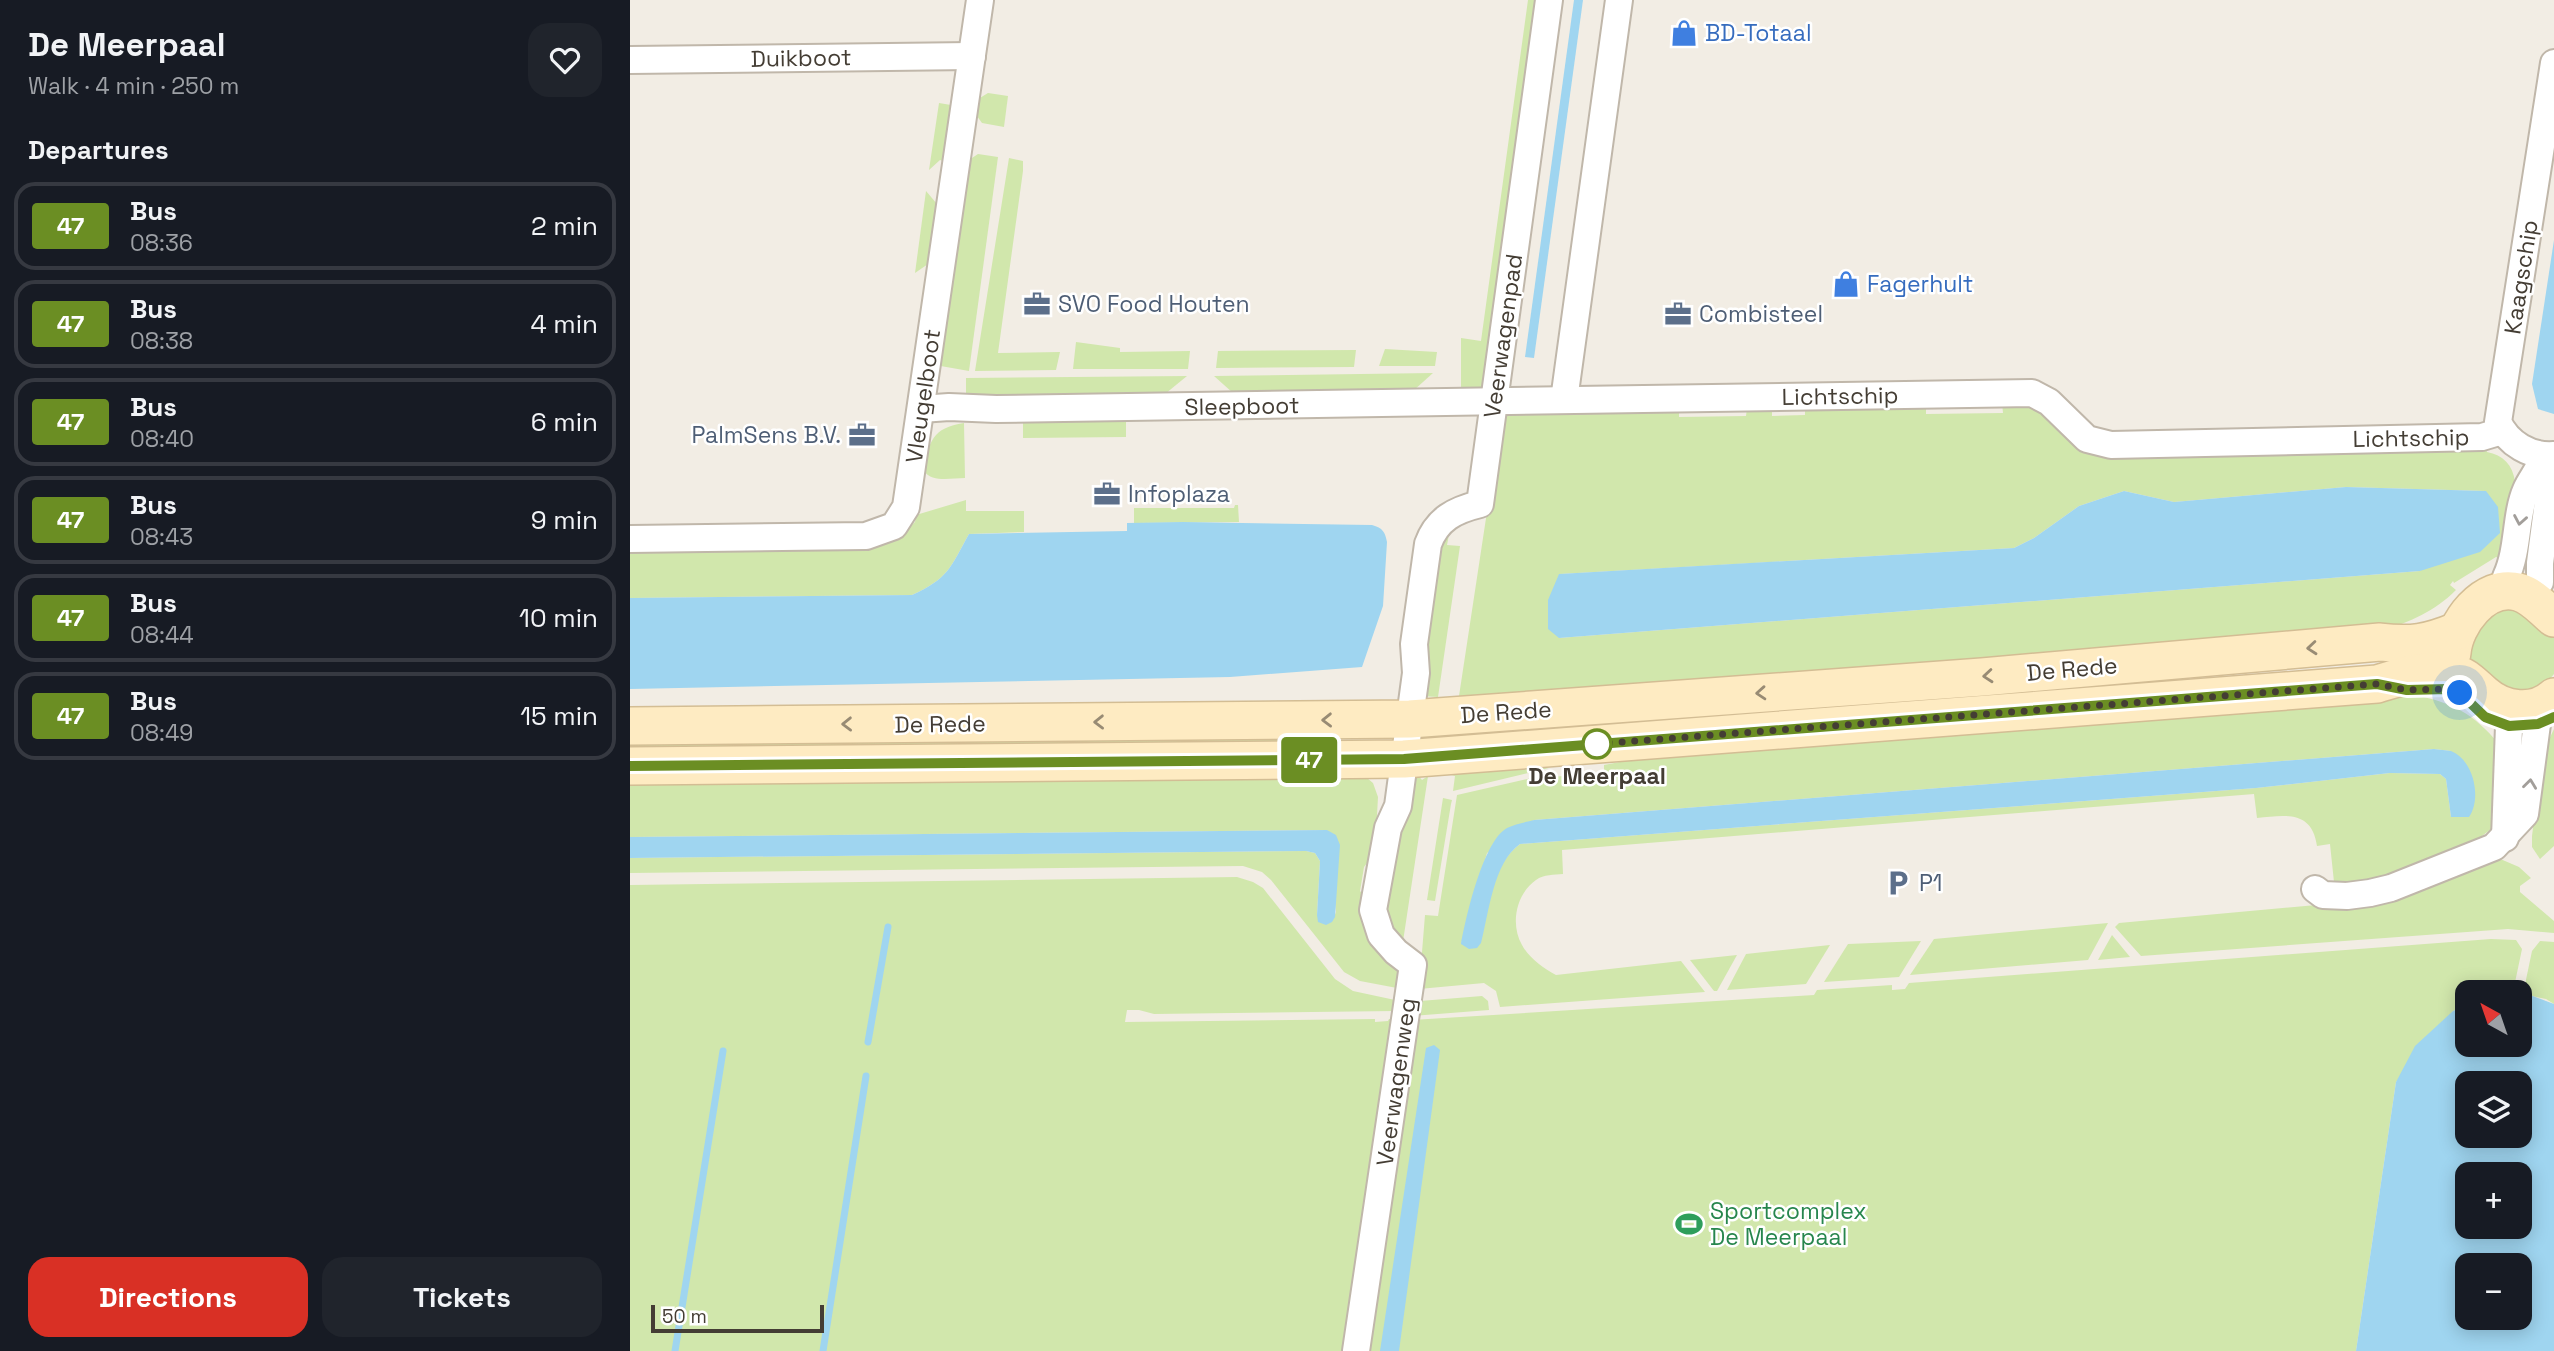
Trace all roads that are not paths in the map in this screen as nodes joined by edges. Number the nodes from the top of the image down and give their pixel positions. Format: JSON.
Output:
{"nodes":[{"id":1,"x":980,"y":0,"type":"edge"},
{"id":2,"x":1549,"y":0,"type":"edge"},
{"id":3,"x":1619,"y":0,"type":"edge"},
{"id":4,"x":972,"y":56,"type":"junction"},
{"id":5,"x":630,"y":60,"type":"edge"},
{"id":6,"x":2554,"y":62,"type":"edge"},
{"id":7,"x":1564,"y":400,"type":"junction"},
{"id":8,"x":1494,"y":402,"type":"junction"},
{"id":9,"x":920,"y":409,"type":"junction"},
{"id":10,"x":2502,"y":431,"type":"junction"},
{"id":11,"x":2546,"y":459,"type":"edge"},
{"id":12,"x":630,"y":539,"type":"edge"},
{"id":13,"x":2525,"y":585,"type":"edge"},
{"id":14,"x":2554,"y":618,"type":"edge"},
{"id":15,"x":2449,"y":625,"type":"junction"},
{"id":16,"x":2457,"y":683,"type":"junction"},
{"id":17,"x":2538,"y":714,"type":"edge"},
{"id":18,"x":1402,"y":719,"type":"junction"},
{"id":19,"x":630,"y":726,"type":"edge"},
{"id":20,"x":1397,"y":759,"type":"junction"},
{"id":21,"x":630,"y":766,"type":"edge"},
{"id":22,"x":2315,"y":889,"type":"dead end"},
{"id":23,"x":1356,"y":1351,"type":"edge"}],
"edges":[{"from":1,"to":4,"type":"street","name":"Vleugelboot"},
{"from":2,"to":8,"type":"street","name":"Veerwagenpad"},
{"from":3,"to":7,"type":"street"},
{"from":4,"to":5,"type":"street","name":"Duikboot"},
{"from":4,"to":9,"type":"street","name":"Vleugelboot"},
{"from":6,"to":10,"type":"street","name":"Kaagschip"},
{"from":7,"to":8,"type":"street","name":"Sleepboot"},
{"from":7,"to":10,"type":"street","name":"Lichtschip"},
{"from":8,"to":9,"type":"street","name":"Sleepboot"},
{"from":8,"to":18,"type":"street","name":"Veerwagenpad"},
{"from":9,"to":12,"type":"street","name":"Vleugelboot"},
{"from":10,"to":11,"type":"street"},
{"from":11,"to":13,"type":"street"},
{"from":13,"to":14,"type":"main road"},
{"from":13,"to":15,"type":"main road"},
{"from":15,"to":16,"type":"main road"},
{"from":15,"to":18,"type":"main road","name":"De Rede","one_way":true},
{"from":16,"to":17,"type":"main road"},
{"from":16,"to":20,"type":"main road","name":"De Rede"},
{"from":17,"to":22,"type":"street"},
{"from":18,"to":19,"type":"main road","name":"De Rede","one_way":true},
{"from":18,"to":20,"type":"street","name":"Veerwagenweg"},
{"from":20,"to":21,"type":"main road","name":"De Rede"},
{"from":20,"to":23,"type":"street","name":"Veerwagenweg"}]}
